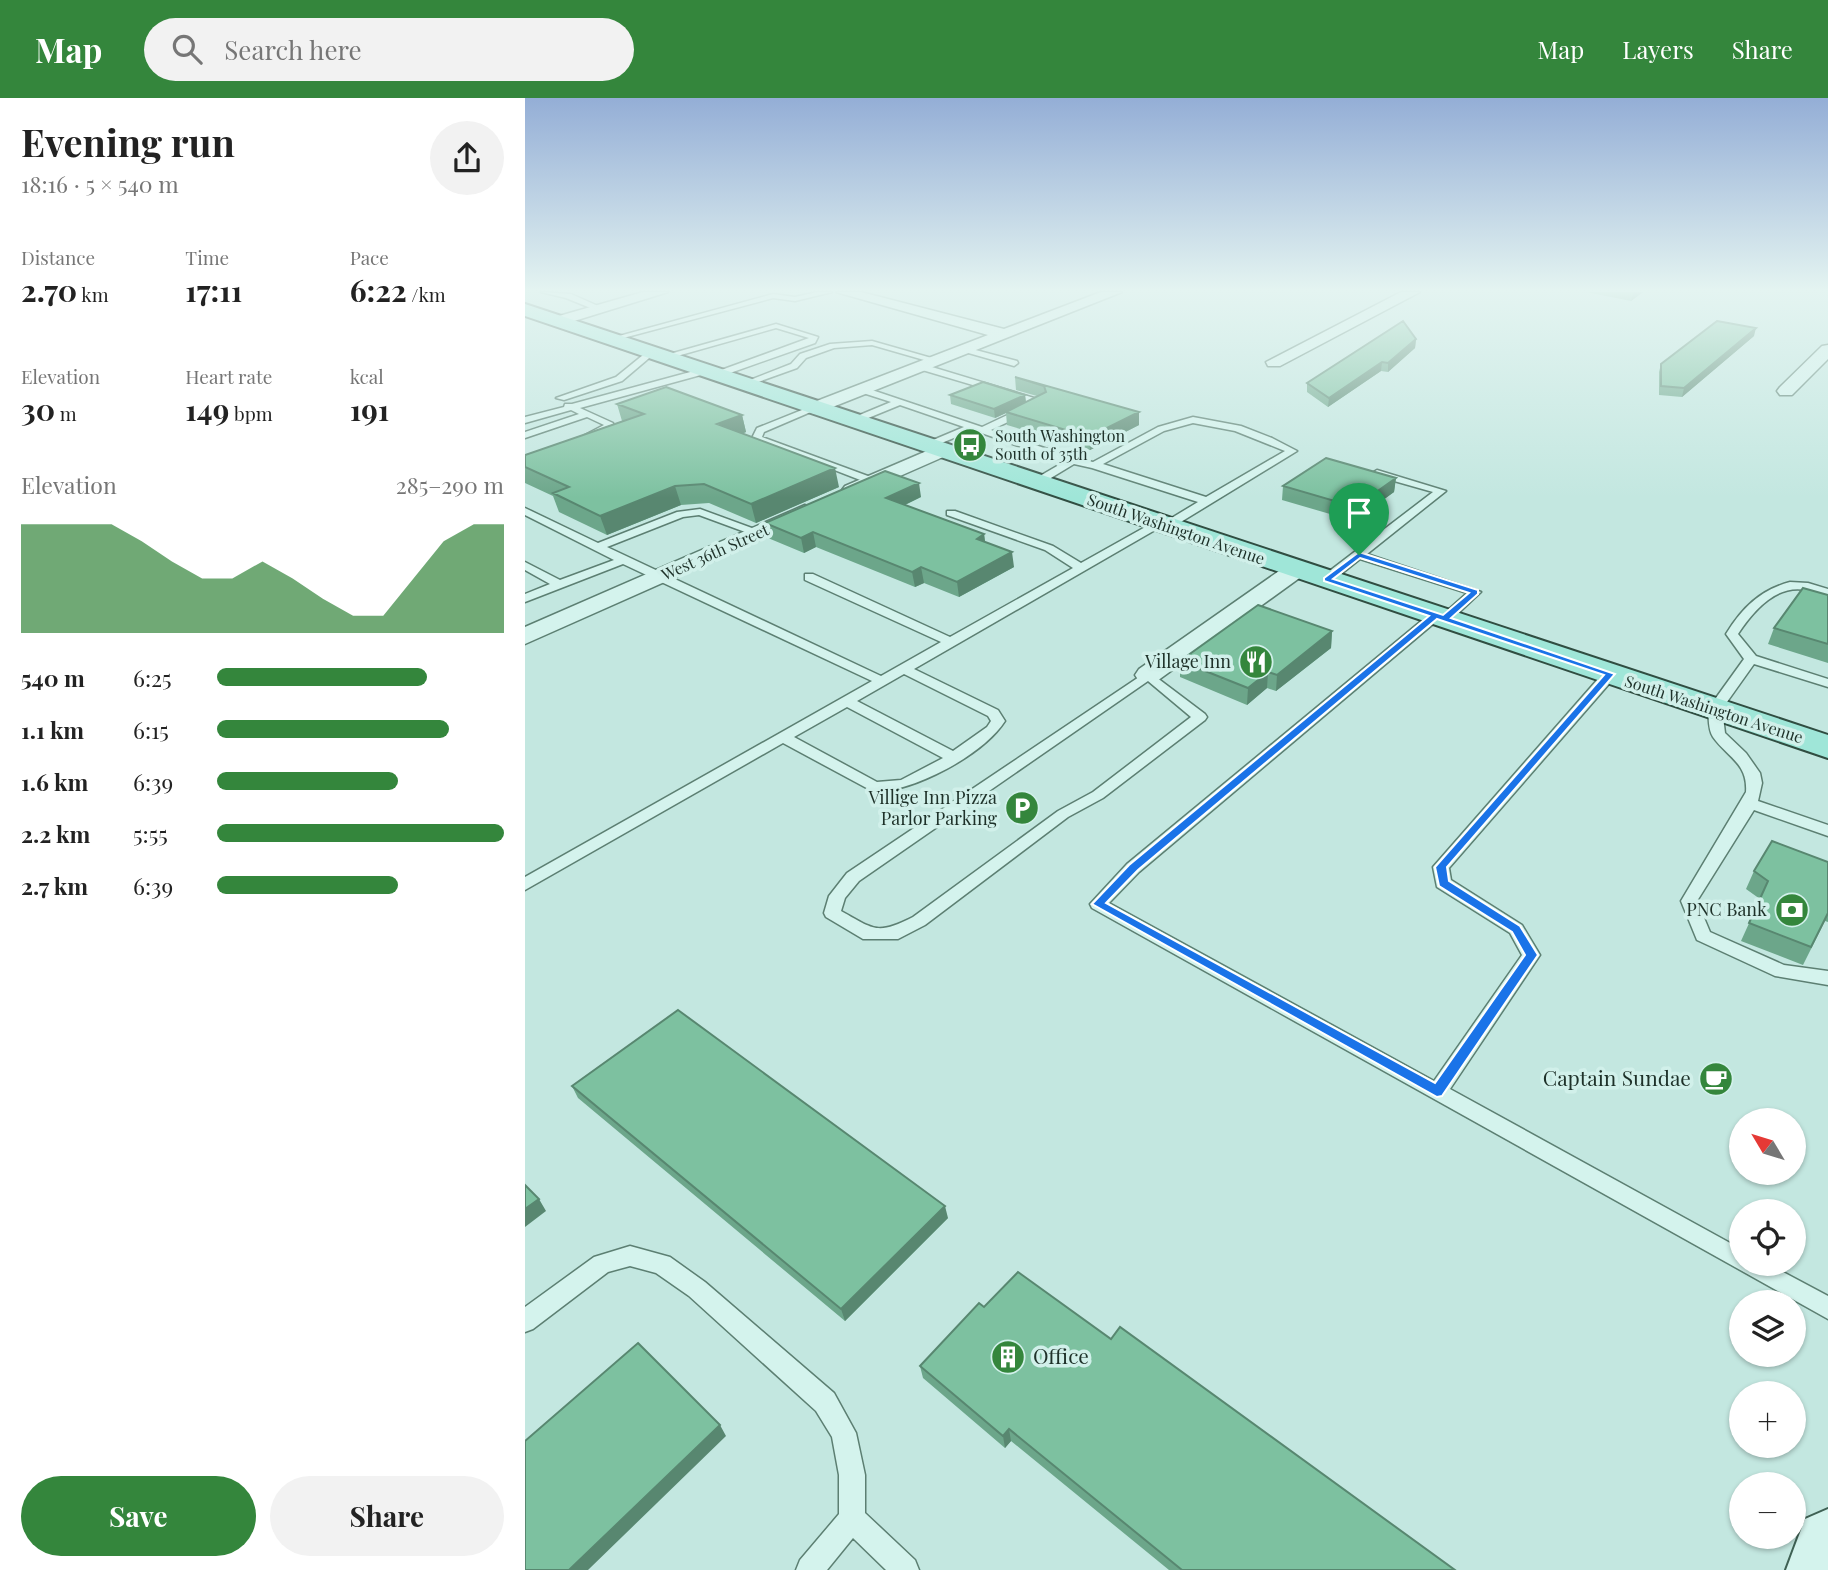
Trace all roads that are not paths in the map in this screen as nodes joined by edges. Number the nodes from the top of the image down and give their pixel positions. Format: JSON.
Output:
{"nodes":[{"id":1,"x":648,"y":361,"type":"edge"},
{"id":2,"x":674,"y":361,"type":"edge"},
{"id":3,"x":750,"y":361,"type":"edge"},
{"id":4,"x":799,"y":361,"type":"edge"},
{"id":5,"x":921,"y":361,"type":"edge"},
{"id":6,"x":939,"y":361,"type":"edge"},
{"id":7,"x":1006,"y":361,"type":"edge"},
{"id":8,"x":1817,"y":361,"type":"edge"},
{"id":9,"x":1014,"y":363,"type":"dead end"},
{"id":10,"x":930,"y":364,"type":"junction"},
{"id":11,"x":711,"y":373,"type":"junction"},
{"id":12,"x":744,"y":384,"type":"junction"},
{"id":13,"x":863,"y":390,"type":"junction"},
{"id":14,"x":1786,"y":391,"type":"dead end"},
{"id":15,"x":898,"y":403,"type":"junction"},
{"id":16,"x":568,"y":406,"type":"junction"},
{"id":17,"x":815,"y":408,"type":"junction"},
{"id":18,"x":525,"y":410,"type":"edge"},
{"id":19,"x":588,"y":414,"type":"junction"},
{"id":20,"x":525,"y":420,"type":"edge"},
{"id":21,"x":853,"y":421,"type":"junction"},
{"id":22,"x":978,"y":429,"type":"junction"},
{"id":23,"x":525,"y":435,"type":"edge"},
{"id":24,"x":575,"y":440,"type":"edge"},
{"id":25,"x":936,"y":448,"type":"junction"},
{"id":26,"x":1072,"y":461,"type":"junction"},
{"id":27,"x":1094,"y":465,"type":"junction"},
{"id":28,"x":1377,"y":473,"type":"edge"},
{"id":29,"x":872,"y":481,"type":"junction"},
{"id":30,"x":1037,"y":482,"type":"junction"},
{"id":31,"x":1207,"y":501,"type":"junction"},
{"id":32,"x":525,"y":511,"type":"edge"},
{"id":33,"x":951,"y":513,"type":"dead end"},
{"id":34,"x":1163,"y":525,"type":"junction"},
{"id":35,"x":756,"y":533,"type":"junction"},
{"id":36,"x":598,"y":547,"type":"junction"},
{"id":37,"x":1359,"y":555,"type":"junction"},
{"id":38,"x":623,"y":560,"type":"junction"},
{"id":39,"x":525,"y":565,"type":"edge"},
{"id":40,"x":1081,"y":568,"type":"junction"},
{"id":41,"x":1297,"y":569,"type":"junction"},
{"id":42,"x":659,"y":576,"type":"junction"},
{"id":43,"x":809,"y":577,"type":"dead end"},
{"id":44,"x":1327,"y":579,"type":"junction"},
{"id":45,"x":560,"y":585,"type":"junction"},
{"id":46,"x":1828,"y":593,"type":"edge"},
{"id":47,"x":525,"y":598,"type":"edge"},
{"id":48,"x":1440,"y":617,"type":"junction"},
{"id":49,"x":525,"y":636,"type":"edge"},
{"id":50,"x":951,"y":642,"type":"junction"},
{"id":51,"x":1751,"y":659,"type":"junction"},
{"id":52,"x":904,"y":669,"type":"junction"},
{"id":53,"x":1610,"y":674,"type":"junction"},
{"id":54,"x":1148,"y":675,"type":"junction"},
{"id":55,"x":882,"y":681,"type":"junction"},
{"id":56,"x":1828,"y":683,"type":"edge"},
{"id":57,"x":846,"y":701,"type":"junction"},
{"id":58,"x":1715,"y":709,"type":"junction"},
{"id":59,"x":782,"y":737,"type":"junction"},
{"id":60,"x":1828,"y":747,"type":"edge"},
{"id":61,"x":951,"y":756,"type":"junction"},
{"id":62,"x":1750,"y":803,"type":"junction"},
{"id":63,"x":1828,"y":831,"type":"edge"},
{"id":64,"x":525,"y":884,"type":"edge"},
{"id":65,"x":1828,"y":978,"type":"edge"},
{"id":66,"x":1437,"y":1091,"type":"junction"},
{"id":67,"x":1729,"y":1253,"type":"edge"},
{"id":68,"x":1770,"y":1276,"type":"edge"},
{"id":69,"x":1828,"y":1308,"type":"edge"},
{"id":70,"x":525,"y":1321,"type":"edge"},
{"id":71,"x":852,"y":1519,"type":"junction"},
{"id":72,"x":1828,"y":1542,"type":"edge"},
{"id":73,"x":810,"y":1570,"type":"edge"},
{"id":74,"x":905,"y":1570,"type":"edge"},
{"id":75,"x":1819,"y":1570,"type":"edge"}],
"edges":[{"from":1,"to":18,"type":"lane"},
{"from":2,"to":11,"type":"main road","name":"South Washington Avenue"},
{"from":3,"to":11,"type":"lane"},
{"from":4,"to":12,"type":"lane"},
{"from":5,"to":10,"type":"lane"},
{"from":6,"to":10,"type":"street"},
{"from":7,"to":9,"type":"lane"},
{"from":8,"to":14,"type":"street"},
{"from":10,"to":13,"type":"street"},
{"from":10,"to":22,"type":"lane"},
{"from":11,"to":12,"type":"main road","name":"South Washington Avenue"},
{"from":11,"to":16,"type":"lane"},
{"from":12,"to":17,"type":"main road","name":"South Washington Avenue"},
{"from":13,"to":15,"type":"lane"},
{"from":13,"to":17,"type":"street"},
{"from":15,"to":21,"type":"lane"},
{"from":15,"to":22,"type":"lane"},
{"from":16,"to":19,"type":"lane"},
{"from":16,"to":20,"type":"lane"},
{"from":17,"to":21,"type":"main road","name":"South Washington Avenue"},
{"from":17,"to":29,"type":"lane"},
{"from":19,"to":23,"type":"lane"},
{"from":19,"to":24,"type":"lane"},
{"from":21,"to":25,"type":"main road","name":"South Washington Avenue"},
{"from":22,"to":25,"type":"lane"},
{"from":22,"to":26,"type":"lane"},
{"from":25,"to":29,"type":"street","name":"West 36th Street"},
{"from":25,"to":30,"type":"main road","name":"South Washington Avenue"},
{"from":26,"to":27,"type":"lane"},
{"from":26,"to":30,"type":"lane"},
{"from":27,"to":31,"type":"lane"},
{"from":27,"to":31,"type":"lane"},
{"from":28,"to":37,"type":"lane"},
{"from":29,"to":35,"type":"street","name":"West 36th Street"},
{"from":30,"to":34,"type":"main road","name":"South Washington Avenue"},
{"from":31,"to":34,"type":"lane"},
{"from":32,"to":36,"type":"lane"},
{"from":33,"to":40,"type":"lane"},
{"from":34,"to":40,"type":"lane"},
{"from":34,"to":41,"type":"main road","name":"South Washington Avenue"},
{"from":35,"to":36,"type":"lane"},
{"from":35,"to":42,"type":"street","name":"West 36th Street"},
{"from":36,"to":38,"type":"lane"},
{"from":37,"to":44,"type":"lane"},
{"from":37,"to":48,"type":"lane"},
{"from":38,"to":42,"type":"lane"},
{"from":38,"to":45,"type":"lane"},
{"from":39,"to":45,"type":"lane"},
{"from":40,"to":50,"type":"lane"},
{"from":41,"to":44,"type":"main road","name":"South Washington Avenue"},
{"from":41,"to":54,"type":"street"},
{"from":42,"to":49,"type":"street","name":"West 36th Street"},
{"from":42,"to":55,"type":"lane"},
{"from":43,"to":50,"type":"lane"},
{"from":44,"to":48,"type":"main road","name":"South Washington Avenue"},
{"from":45,"to":47,"type":"lane"},
{"from":46,"to":51,"type":"lane"},
{"from":48,"to":53,"type":"main road","name":"South Washington Avenue"},
{"from":48,"to":66,"type":"lane"},
{"from":50,"to":52,"type":"lane"},
{"from":51,"to":56,"type":"lane"},
{"from":51,"to":58,"type":"lane"},
{"from":52,"to":55,"type":"lane"},
{"from":52,"to":61,"type":"lane"},
{"from":53,"to":58,"type":"main road","name":"South Washington Avenue"},
{"from":53,"to":66,"type":"lane"},
{"from":54,"to":54,"type":"lane"},
{"from":55,"to":57,"type":"lane"},
{"from":57,"to":59,"type":"lane"},
{"from":57,"to":61,"type":"lane"},
{"from":58,"to":60,"type":"main road","name":"South Washington Avenue"},
{"from":58,"to":62,"type":"lane"},
{"from":59,"to":61,"type":"lane"},
{"from":59,"to":64,"type":"lane"},
{"from":62,"to":63,"type":"lane"},
{"from":62,"to":65,"type":"lane"},
{"from":66,"to":67,"type":"lane"},
{"from":68,"to":69,"type":"lane"},
{"from":70,"to":71,"type":"lane"},
{"from":71,"to":73,"type":"lane"},
{"from":71,"to":74,"type":"lane"},
{"from":72,"to":75,"type":"street"}]}
